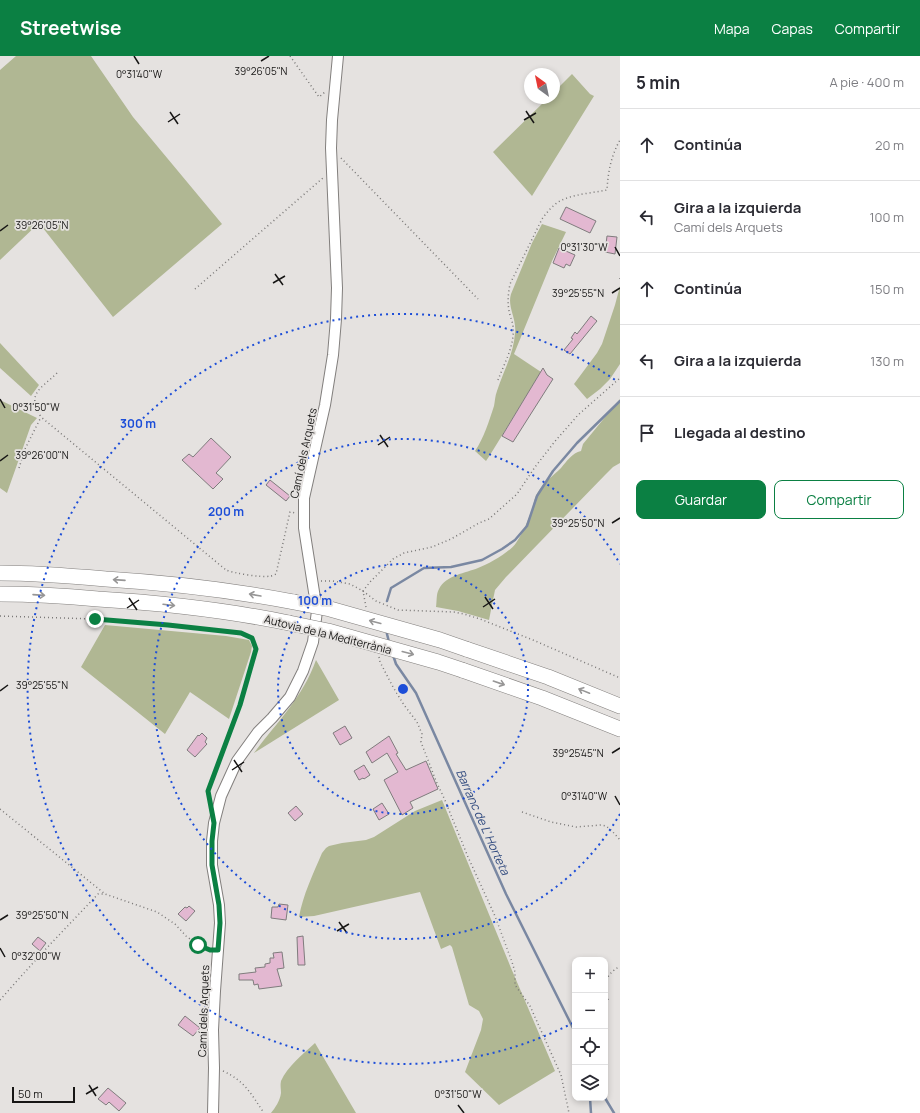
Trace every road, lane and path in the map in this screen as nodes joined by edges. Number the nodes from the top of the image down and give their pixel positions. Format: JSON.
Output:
{"nodes":[{"id":1,"x":290,"y":56,"type":"edge"},
{"id":2,"x":338,"y":56,"type":"edge"},
{"id":3,"x":335,"y":90,"type":"junction"},
{"id":4,"x":620,"y":140,"type":"edge"},
{"id":5,"x":331,"y":148,"type":"junction"},
{"id":6,"x":333,"y":170,"type":"junction"},
{"id":7,"x":195,"y":289,"type":"dead end"},
{"id":8,"x":478,"y":299,"type":"dead end"},
{"id":9,"x":57,"y":373,"type":"dead end"},
{"id":10,"x":620,"y":378,"type":"edge"},
{"id":11,"x":498,"y":380,"type":"dead end"},
{"id":12,"x":41,"y":417,"type":"junction"},
{"id":13,"x":19,"y":468,"type":"dead end"},
{"id":14,"x":304,"y":514,"type":"junction"},
{"id":15,"x":0,"y":573,"type":"edge"},
{"id":16,"x":313,"y":581,"type":"junction"},
{"id":17,"x":363,"y":591,"type":"junction"},
{"id":18,"x":0,"y":594,"type":"edge"},
{"id":19,"x":366,"y":610,"type":"dead end"},
{"id":20,"x":0,"y":616,"type":"edge"},
{"id":21,"x":378,"y":654,"type":"dead end"},
{"id":22,"x":620,"y":678,"type":"edge"},
{"id":23,"x":620,"y":706,"type":"edge"},
{"id":24,"x":620,"y":729,"type":"edge"},
{"id":25,"x":211,"y":804,"type":"dead end"},
{"id":26,"x":0,"y":809,"type":"edge"},
{"id":27,"x":522,"y":812,"type":"dead end"},
{"id":28,"x":620,"y":840,"type":"edge"},
{"id":29,"x":105,"y":894,"type":"junction"},
{"id":30,"x":218,"y":950,"type":"junction"},
{"id":31,"x":620,"y":966,"type":"edge"},
{"id":32,"x":607,"y":993,"type":"edge"},
{"id":33,"x":0,"y":1000,"type":"edge"},
{"id":34,"x":214,"y":1068,"type":"junction"},
{"id":35,"x":213,"y":1113,"type":"edge"},
{"id":36,"x":264,"y":1113,"type":"edge"},
{"id":37,"x":569,"y":1113,"type":"edge"}],
"edges":[{"from":1,"to":3,"type":"path"},
{"from":2,"to":3,"type":"street","name":"Camí dels Arquets"},
{"from":3,"to":5,"type":"street","name":"Camí dels Arquets"},
{"from":4,"to":11,"type":"path"},
{"from":5,"to":6,"type":"street","name":"Camí dels Arquets"},
{"from":5,"to":8,"type":"path"},
{"from":6,"to":7,"type":"path"},
{"from":6,"to":14,"type":"street","name":"Camí dels Arquets"},
{"from":9,"to":12,"type":"path"},
{"from":10,"to":17,"type":"path"},
{"from":12,"to":13,"type":"path"},
{"from":12,"to":14,"type":"path"},
{"from":14,"to":16,"type":"street","name":"Camí dels Arquets"},
{"from":23,"to":15,"type":"highway","name":"Autovia de la Mediterrània","one_way":true,"bridge":true},
{"from":16,"to":17,"type":"path"},
{"from":16,"to":30,"type":"street","name":"Camí dels Arquets"},
{"from":17,"to":19,"type":"path"},
{"from":17,"to":22,"type":"path"},
{"from":18,"to":24,"type":"highway","name":"Autovia de la Mediterrània","one_way":true,"bridge":true},
{"from":20,"to":25,"type":"path"},
{"from":21,"to":37,"type":"path"},
{"from":26,"to":29,"type":"path"},
{"from":27,"to":28,"type":"path"},
{"from":29,"to":30,"type":"path"},
{"from":29,"to":33,"type":"path"},
{"from":30,"to":34,"type":"street","name":"Camí dels Arquets"},
{"from":31,"to":32,"type":"path"},
{"from":34,"to":35,"type":"street","name":"Camí dels Arquets"},
{"from":34,"to":36,"type":"path"}]}
